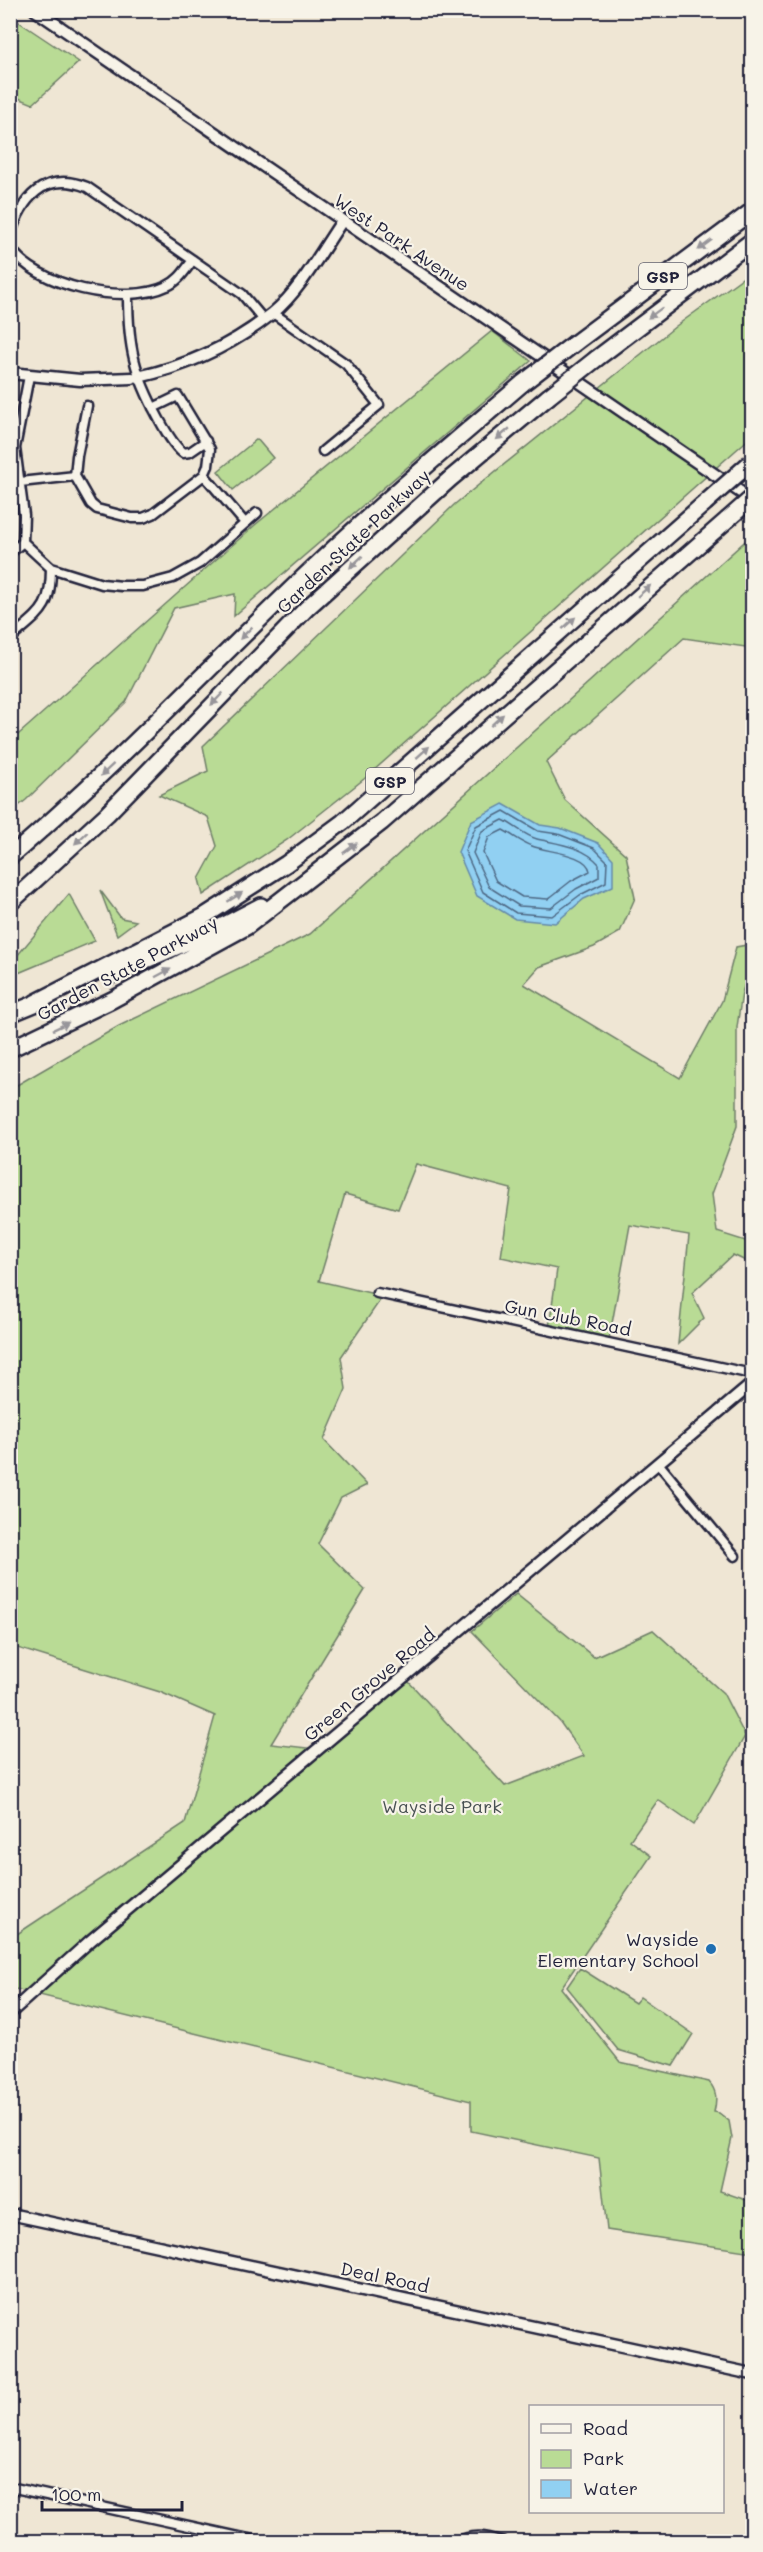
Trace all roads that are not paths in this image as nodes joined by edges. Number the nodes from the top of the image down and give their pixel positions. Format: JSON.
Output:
{"nodes":[{"id":1,"x":35,"y":10,"type":"edge"},
{"id":2,"x":753,"y":211,"type":"edge"},
{"id":3,"x":342,"y":221,"type":"junction"},
{"id":4,"x":10,"y":236,"type":"edge"},
{"id":5,"x":753,"y":241,"type":"edge"},
{"id":6,"x":10,"y":247,"type":"edge"},
{"id":7,"x":193,"y":260,"type":"junction"},
{"id":8,"x":128,"y":295,"type":"junction"},
{"id":9,"x":268,"y":316,"type":"junction"},
{"id":10,"x":10,"y":373,"type":"edge"},
{"id":11,"x":29,"y":376,"type":"junction"},
{"id":12,"x":135,"y":377,"type":"junction"},
{"id":13,"x":87,"y":406,"type":"dead end"},
{"id":14,"x":153,"y":408,"type":"junction"},
{"id":15,"x":206,"y":441,"type":"junction"},
{"id":16,"x":323,"y":451,"type":"dead end"},
{"id":17,"x":752,"y":462,"type":"edge"},
{"id":18,"x":204,"y":475,"type":"junction"},
{"id":19,"x":75,"y":476,"type":"junction"},
{"id":20,"x":20,"y":482,"type":"junction"},
{"id":21,"x":753,"y":499,"type":"edge"},
{"id":22,"x":257,"y":513,"type":"dead end"},
{"id":23,"x":245,"y":523,"type":"junction"},
{"id":24,"x":23,"y":542,"type":"junction"},
{"id":25,"x":10,"y":553,"type":"edge"},
{"id":26,"x":51,"y":568,"type":"junction"},
{"id":27,"x":10,"y":639,"type":"edge"},
{"id":28,"x":10,"y":857,"type":"edge"},
{"id":29,"x":302,"y":882,"type":"junction"},
{"id":30,"x":10,"y":903,"type":"edge"},
{"id":31,"x":35,"y":1003,"type":"junction"},
{"id":32,"x":10,"y":1014,"type":"edge"},
{"id":33,"x":10,"y":1049,"type":"edge"},
{"id":34,"x":377,"y":1293,"type":"dead end"},
{"id":35,"x":753,"y":1374,"type":"edge"},
{"id":36,"x":753,"y":1384,"type":"edge"},
{"id":37,"x":658,"y":1463,"type":"junction"},
{"id":38,"x":735,"y":1556,"type":"dead end"},
{"id":39,"x":10,"y":2013,"type":"edge"},
{"id":40,"x":10,"y":2214,"type":"edge"},
{"id":41,"x":753,"y":2374,"type":"edge"},
{"id":42,"x":10,"y":2487,"type":"edge"},
{"id":43,"x":262,"y":2541,"type":"edge"},
{"id":44,"x":457,"y":2541,"type":"edge"},
{"id":45,"x":504,"y":2541,"type":"edge"}],
"edges":[{"from":1,"to":3,"type":"street","name":"West Park Avenue"},
{"from":2,"to":28,"type":"highway","name":"Garden State Parkway","number":"GSP","one_way":true,"bridge":true},
{"from":3,"to":9,"type":"street"},
{"from":3,"to":21,"type":"street","name":"West Park Avenue"},
{"from":4,"to":7,"type":"street"},
{"from":5,"to":30,"type":"highway","name":"Garden State Parkway","number":"GSP","one_way":true,"bridge":true},
{"from":6,"to":8,"type":"street"},
{"from":7,"to":8,"type":"street"},
{"from":7,"to":9,"type":"street"},
{"from":8,"to":12,"type":"street"},
{"from":9,"to":12,"type":"street"},
{"from":9,"to":16,"type":"street"},
{"from":10,"to":11,"type":"street"},
{"from":11,"to":12,"type":"street"},
{"from":11,"to":20,"type":"street"},
{"from":12,"to":14,"type":"street"},
{"from":13,"to":19,"type":"street"},
{"from":14,"to":15,"type":"street"},
{"from":14,"to":15,"type":"street"},
{"from":15,"to":18,"type":"street"},
{"from":31,"to":17,"type":"highway","name":"Garden State Parkway","number":"GSP","one_way":true,"bridge":true},
{"from":18,"to":19,"type":"street"},
{"from":18,"to":23,"type":"street"},
{"from":19,"to":20,"type":"street"},
{"from":20,"to":24,"type":"street"},
{"from":29,"to":21,"type":"highway","name":"Garden State Parkway","number":"GSP","one_way":true,"bridge":true},
{"from":22,"to":23,"type":"street"},
{"from":23,"to":26,"type":"street"},
{"from":24,"to":25,"type":"street"},
{"from":24,"to":26,"type":"street"},
{"from":26,"to":27,"type":"street"},
{"from":29,"to":31,"type":"highway"},
{"from":33,"to":29,"type":"highway","name":"Garden State Parkway","number":"GSP","one_way":true},
{"from":31,"to":32,"type":"highway"},
{"from":34,"to":35,"type":"street","name":"Gun Club Road"},
{"from":36,"to":37,"type":"street","name":"Green Grove Road"},
{"from":37,"to":38,"type":"street"},
{"from":37,"to":39,"type":"street","name":"Green Grove Road"},
{"from":40,"to":41,"type":"street","name":"Deal Road"},
{"from":42,"to":43,"type":"street"},
{"from":44,"to":45,"type":"street"}]}
